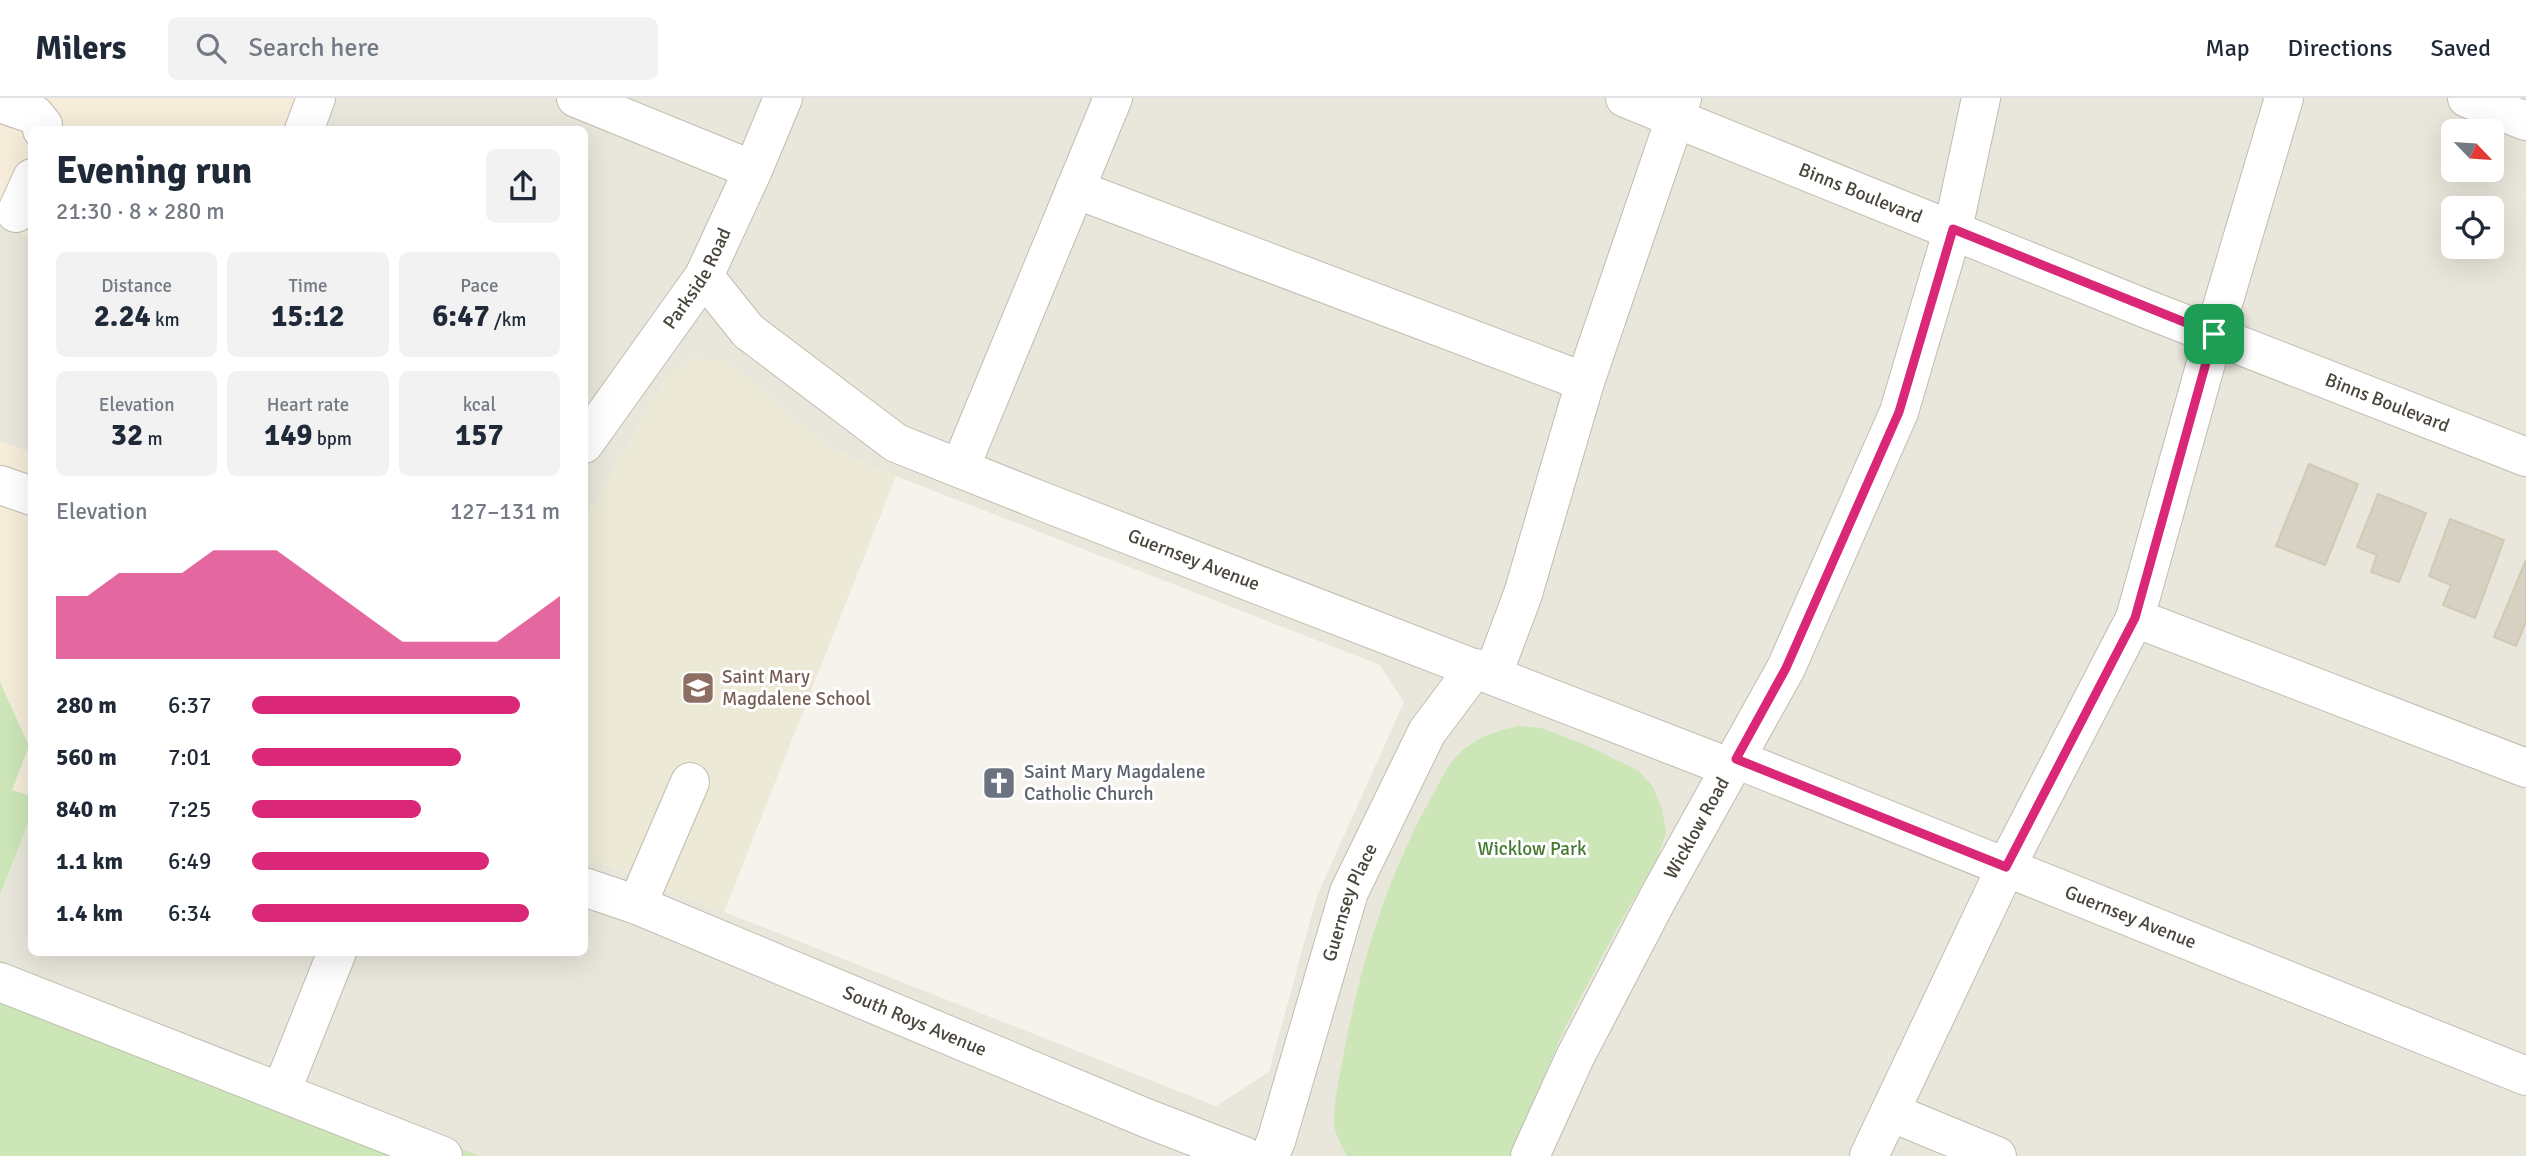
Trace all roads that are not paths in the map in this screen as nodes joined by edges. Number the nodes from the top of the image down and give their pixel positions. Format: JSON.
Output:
{"nodes":[{"id":1,"x":316,"y":98,"type":"edge"},
{"id":2,"x":576,"y":98,"type":"edge"},
{"id":3,"x":1112,"y":98,"type":"edge"},
{"id":4,"x":1625,"y":98,"type":"edge"},
{"id":5,"x":1981,"y":98,"type":"edge"},
{"id":6,"x":2284,"y":98,"type":"edge"},
{"id":7,"x":2467,"y":98,"type":"edge"},
{"id":8,"x":778,"y":99,"type":"edge"},
{"id":9,"x":8,"y":102,"type":"edge"},
{"id":10,"x":1679,"y":108,"type":"edge"},
{"id":11,"x":2526,"y":121,"type":"edge"},
{"id":12,"x":43,"y":126,"type":"edge"},
{"id":13,"x":306,"y":126,"type":"edge"},
{"id":14,"x":753,"y":170,"type":"junction"},
{"id":15,"x":28,"y":186,"type":"edge"},
{"id":16,"x":1075,"y":189,"type":"junction"},
{"id":17,"x":16,"y":213,"type":"edge"},
{"id":18,"x":1953,"y":229,"type":"junction"},
{"id":19,"x":704,"y":276,"type":"junction"},
{"id":20,"x":2214,"y":334,"type":"junction"},
{"id":21,"x":1585,"y":382,"type":"junction"},
{"id":22,"x":588,"y":438,"type":"edge"},
{"id":23,"x":2526,"y":457,"type":"edge"},
{"id":24,"x":960,"y":468,"type":"junction"},
{"id":25,"x":0,"y":485,"type":"edge"},
{"id":26,"x":28,"y":495,"type":"edge"},
{"id":27,"x":2135,"y":618,"type":"junction"},
{"id":28,"x":1484,"y":671,"type":"junction"},
{"id":29,"x":1733,"y":764,"type":"junction"},
{"id":30,"x":2526,"y":768,"type":"edge"},
{"id":31,"x":690,"y":782,"type":"dead end"},
{"id":32,"x":2006,"y":867,"type":"junction"},
{"id":33,"x":588,"y":888,"type":"edge"},
{"id":34,"x":637,"y":905,"type":"junction"},
{"id":35,"x":335,"y":956,"type":"edge"},
{"id":36,"x":0,"y":982,"type":"edge"},
{"id":37,"x":2526,"y":1076,"type":"edge"},
{"id":38,"x":281,"y":1092,"type":"junction"},
{"id":39,"x":1890,"y":1112,"type":"junction"},
{"id":40,"x":443,"y":1156,"type":"edge"},
{"id":41,"x":1244,"y":1156,"type":"edge"},
{"id":42,"x":1269,"y":1156,"type":"edge"},
{"id":43,"x":1530,"y":1156,"type":"edge"},
{"id":44,"x":1869,"y":1156,"type":"edge"},
{"id":45,"x":1997,"y":1156,"type":"edge"}],
"edges":[{"from":1,"to":13,"type":"street"},
{"from":2,"to":14,"type":"street"},
{"from":3,"to":16,"type":"street"},
{"from":4,"to":10,"type":"street","name":"Binns Boulevard"},
{"from":5,"to":18,"type":"street","name":"Wicklow Road"},
{"from":6,"to":20,"type":"street"},
{"from":7,"to":11,"type":"street"},
{"from":8,"to":14,"type":"street","name":"Parkside Road"},
{"from":9,"to":12,"type":"street"},
{"from":10,"to":18,"type":"street","name":"Binns Boulevard"},
{"from":10,"to":21,"type":"street","name":"Guernsey Place"},
{"from":14,"to":19,"type":"street","name":"Parkside Road"},
{"from":15,"to":17,"type":"street"},
{"from":16,"to":21,"type":"street"},
{"from":16,"to":24,"type":"street"},
{"from":18,"to":20,"type":"street","name":"Binns Boulevard"},
{"from":18,"to":29,"type":"street","name":"Wicklow Road"},
{"from":19,"to":22,"type":"street","name":"Parkside Road"},
{"from":19,"to":24,"type":"street","name":"Guernsey Avenue"},
{"from":20,"to":23,"type":"street","name":"Binns Boulevard"},
{"from":20,"to":27,"type":"street"},
{"from":21,"to":28,"type":"street","name":"Guernsey Place"},
{"from":24,"to":28,"type":"street","name":"Guernsey Avenue"},
{"from":25,"to":26,"type":"street"},
{"from":27,"to":30,"type":"street"},
{"from":27,"to":32,"type":"street"},
{"from":28,"to":29,"type":"street","name":"Guernsey Avenue"},
{"from":28,"to":42,"type":"street","name":"Guernsey Place"},
{"from":29,"to":32,"type":"street","name":"Guernsey Avenue"},
{"from":29,"to":43,"type":"street","name":"Wicklow Road"},
{"from":31,"to":34,"type":"street"},
{"from":32,"to":37,"type":"street","name":"Guernsey Avenue"},
{"from":32,"to":39,"type":"street"},
{"from":33,"to":34,"type":"street","name":"South Roys Avenue"},
{"from":34,"to":41,"type":"street","name":"South Roys Avenue"},
{"from":35,"to":38,"type":"street"},
{"from":36,"to":38,"type":"street"},
{"from":38,"to":40,"type":"street"},
{"from":39,"to":44,"type":"street"},
{"from":39,"to":45,"type":"street"}]}
